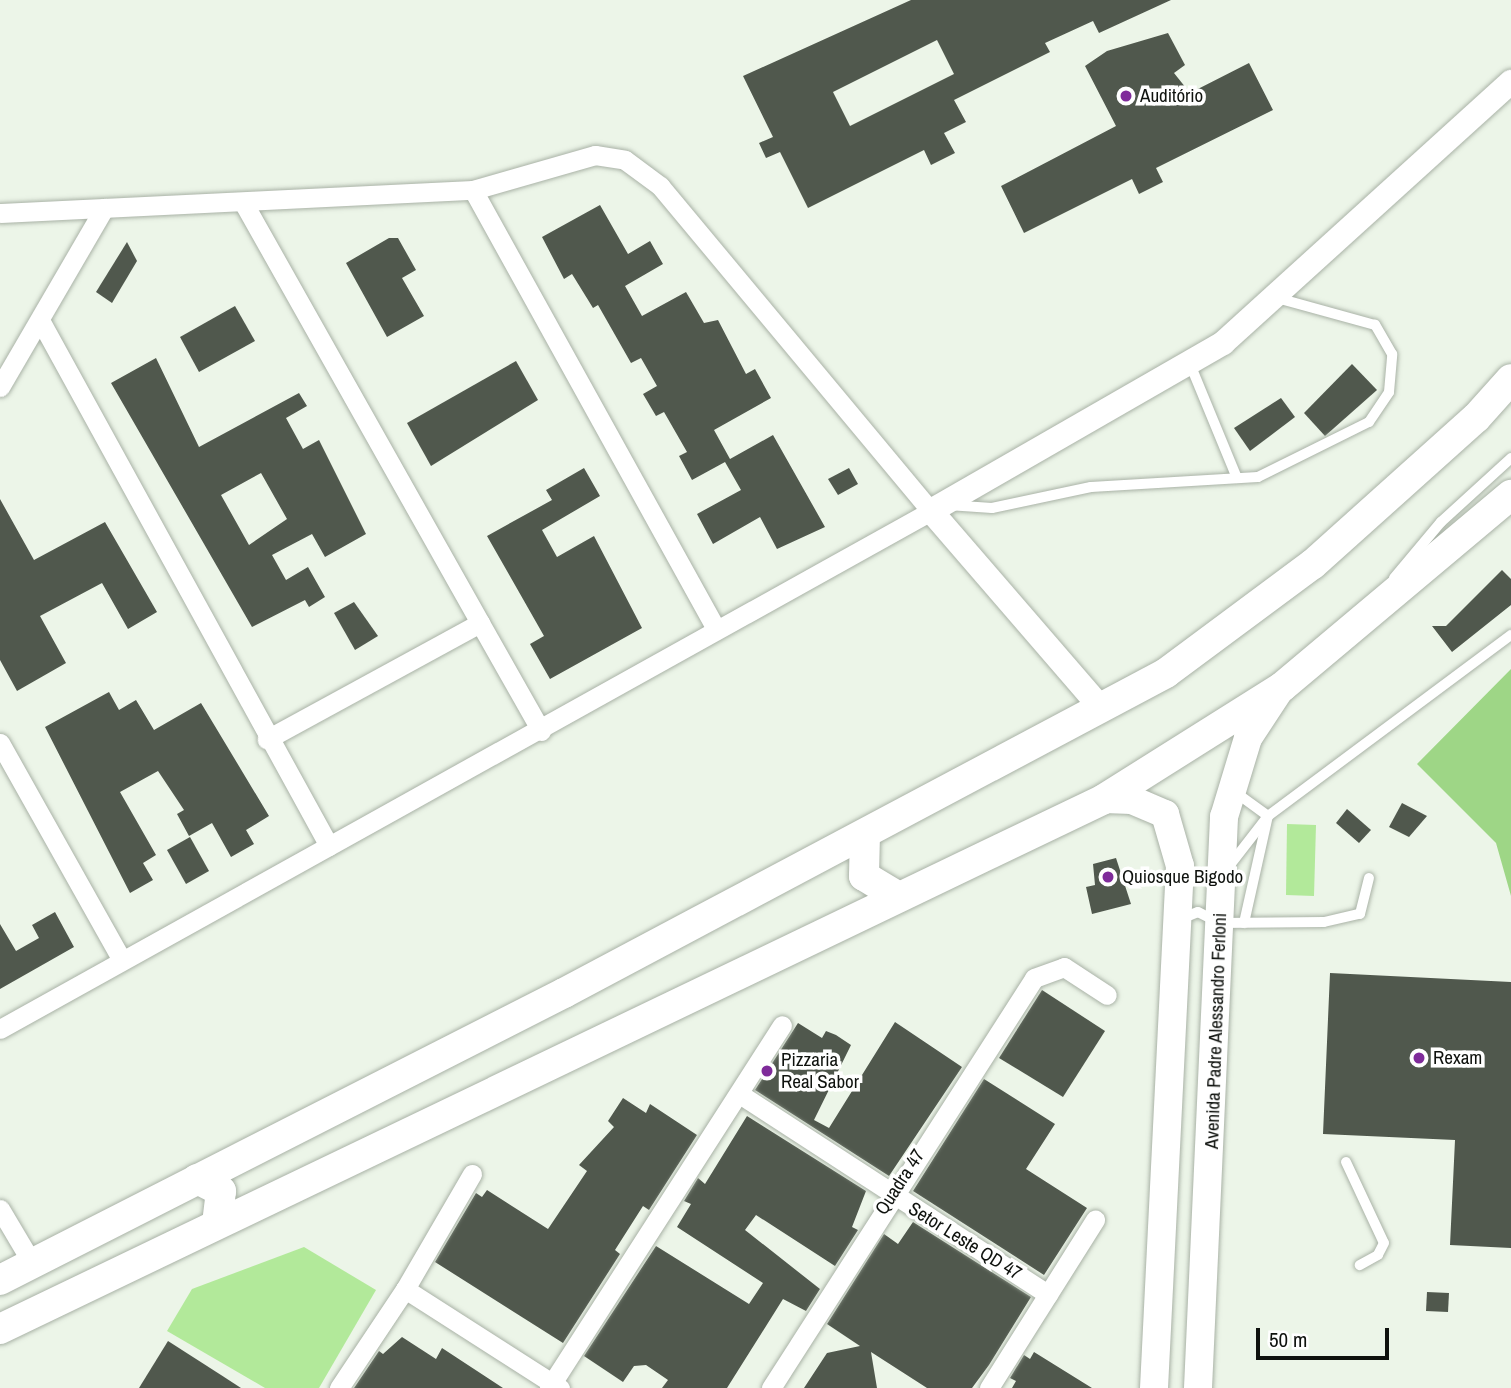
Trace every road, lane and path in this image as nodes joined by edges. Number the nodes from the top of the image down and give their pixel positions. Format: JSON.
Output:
{"nodes":[{"id":1,"x":1511,"y":82,"type":"edge"},
{"id":2,"x":473,"y":190,"type":"junction"},
{"id":3,"x":243,"y":202,"type":"junction"},
{"id":4,"x":104,"y":208,"type":"junction"},
{"id":5,"x":0,"y":213,"type":"edge"},
{"id":6,"x":1275,"y":298,"type":"junction"},
{"id":7,"x":40,"y":320,"type":"junction"},
{"id":8,"x":1190,"y":364,"type":"junction"},
{"id":9,"x":1511,"y":379,"type":"edge"},
{"id":10,"x":0,"y":387,"type":"edge"},
{"id":11,"x":1511,"y":397,"type":"edge"},
{"id":12,"x":1476,"y":418,"type":"junction"},
{"id":13,"x":1511,"y":458,"type":"edge"},
{"id":14,"x":1237,"y":478,"type":"junction"},
{"id":15,"x":1511,"y":495,"type":"edge"},
{"id":16,"x":938,"y":508,"type":"junction"},
{"id":17,"x":1376,"y":608,"type":"junction"},
{"id":18,"x":480,"y":623,"type":"junction"},
{"id":19,"x":716,"y":629,"type":"junction"},
{"id":20,"x":1511,"y":635,"type":"edge"},
{"id":21,"x":1282,"y":687,"type":"junction"},
{"id":22,"x":1102,"y":709,"type":"junction"},
{"id":23,"x":541,"y":731,"type":"junction"},
{"id":24,"x":267,"y":739,"type":"junction"},
{"id":25,"x":0,"y":743,"type":"edge"},
{"id":26,"x":1229,"y":788,"type":"junction"},
{"id":27,"x":1104,"y":799,"type":"junction"},
{"id":28,"x":1268,"y":816,"type":"junction"},
{"id":29,"x":865,"y":835,"type":"junction"},
{"id":30,"x":329,"y":846,"type":"junction"},
{"id":31,"x":1369,"y":878,"type":"dead end"},
{"id":32,"x":1220,"y":884,"type":"junction"},
{"id":33,"x":896,"y":895,"type":"junction"},
{"id":34,"x":1232,"y":923,"type":"junction"},
{"id":35,"x":1175,"y":930,"type":"junction"},
{"id":36,"x":122,"y":960,"type":"junction"},
{"id":37,"x":1107,"y":995,"type":"dead end"},
{"id":38,"x":782,"y":1025,"type":"dead end"},
{"id":39,"x":0,"y":1029,"type":"edge"},
{"id":40,"x":741,"y":1096,"type":"junction"},
{"id":41,"x":1346,"y":1162,"type":"dead end"},
{"id":42,"x":472,"y":1174,"type":"dead end"},
{"id":43,"x":197,"y":1179,"type":"junction"},
{"id":44,"x":891,"y":1195,"type":"junction"},
{"id":45,"x":0,"y":1209,"type":"edge"},
{"id":46,"x":1095,"y":1220,"type":"dead end"},
{"id":47,"x":217,"y":1224,"type":"junction"},
{"id":48,"x":32,"y":1263,"type":"junction"},
{"id":49,"x":1360,"y":1265,"type":"dead end"},
{"id":50,"x":0,"y":1280,"type":"edge"},
{"id":51,"x":405,"y":1289,"type":"junction"},
{"id":52,"x":1048,"y":1294,"type":"junction"},
{"id":53,"x":0,"y":1329,"type":"edge"},
{"id":54,"x":1157,"y":1330,"type":"junction"},
{"id":55,"x":1201,"y":1330,"type":"junction"},
{"id":56,"x":554,"y":1386,"type":"edge"},
{"id":57,"x":339,"y":1388,"type":"edge"},
{"id":58,"x":771,"y":1388,"type":"edge"},
{"id":59,"x":989,"y":1388,"type":"edge"},
{"id":60,"x":1154,"y":1388,"type":"edge"},
{"id":61,"x":1198,"y":1388,"type":"edge"}],
"edges":[{"from":1,"to":6,"type":"street"},
{"from":2,"to":3,"type":"street"},
{"from":2,"to":16,"type":"street"},
{"from":2,"to":19,"type":"street"},
{"from":3,"to":4,"type":"street"},
{"from":3,"to":18,"type":"street"},
{"from":4,"to":5,"type":"street"},
{"from":4,"to":7,"type":"street"},
{"from":6,"to":8,"type":"street"},
{"from":6,"to":14,"type":"lane"},
{"from":7,"to":10,"type":"street"},
{"from":7,"to":24,"type":"street"},
{"from":8,"to":14,"type":"lane"},
{"from":8,"to":16,"type":"street"},
{"from":9,"to":12,"type":"main road"},
{"from":11,"to":12,"type":"lane"},
{"from":12,"to":22,"type":"main road"},
{"from":13,"to":17,"type":"lane"},
{"from":14,"to":16,"type":"lane"},
{"from":15,"to":17,"type":"main road"},
{"from":16,"to":19,"type":"street"},
{"from":16,"to":22,"type":"street"},
{"from":17,"to":21,"type":"main road"},
{"from":18,"to":23,"type":"street"},
{"from":18,"to":24,"type":"street"},
{"from":19,"to":23,"type":"street"},
{"from":20,"to":28,"type":"lane"},
{"from":21,"to":26,"type":"main road","name":"Avenida Padre Alessandro Ferloni"},
{"from":21,"to":27,"type":"main road"},
{"from":22,"to":29,"type":"main road"},
{"from":23,"to":30,"type":"street"},
{"from":24,"to":30,"type":"street"},
{"from":25,"to":36,"type":"street"},
{"from":26,"to":28,"type":"lane"},
{"from":26,"to":32,"type":"main road","name":"Avenida Padre Alessandro Ferloni"},
{"from":27,"to":33,"type":"main road"},
{"from":27,"to":35,"type":"main road"},
{"from":28,"to":32,"type":"lane"},
{"from":28,"to":34,"type":"lane"},
{"from":29,"to":33,"type":"main road"},
{"from":29,"to":43,"type":"main road"},
{"from":30,"to":36,"type":"street"},
{"from":31,"to":34,"type":"lane"},
{"from":32,"to":34,"type":"main road","name":"Avenida Padre Alessandro Ferloni"},
{"from":33,"to":47,"type":"main road"},
{"from":34,"to":35,"type":"lane"},
{"from":34,"to":55,"type":"main road","name":"Avenida Padre Alessandro Ferloni"},
{"from":35,"to":54,"type":"main road"},
{"from":36,"to":39,"type":"street"},
{"from":37,"to":44,"type":"street","name":"Quadra 47"},
{"from":38,"to":40,"type":"street"},
{"from":40,"to":44,"type":"street","name":"Setor Leste QD 47"},
{"from":40,"to":56,"type":"street"},
{"from":41,"to":49,"type":"lane"},
{"from":42,"to":51,"type":"street"},
{"from":43,"to":47,"type":"main road"},
{"from":43,"to":48,"type":"main road"},
{"from":44,"to":52,"type":"street","name":"Setor Leste QD 47"},
{"from":44,"to":58,"type":"street","name":"Quadra 47"},
{"from":45,"to":48,"type":"street"},
{"from":46,"to":52,"type":"street"},
{"from":47,"to":53,"type":"main road"},
{"from":48,"to":50,"type":"main road"},
{"from":51,"to":56,"type":"street"},
{"from":51,"to":57,"type":"street"},
{"from":52,"to":59,"type":"street"},
{"from":54,"to":55,"type":"main road"},
{"from":54,"to":60,"type":"main road"},
{"from":55,"to":61,"type":"main road","name":"Avenida Padre Alessandro Ferloni"}]}
